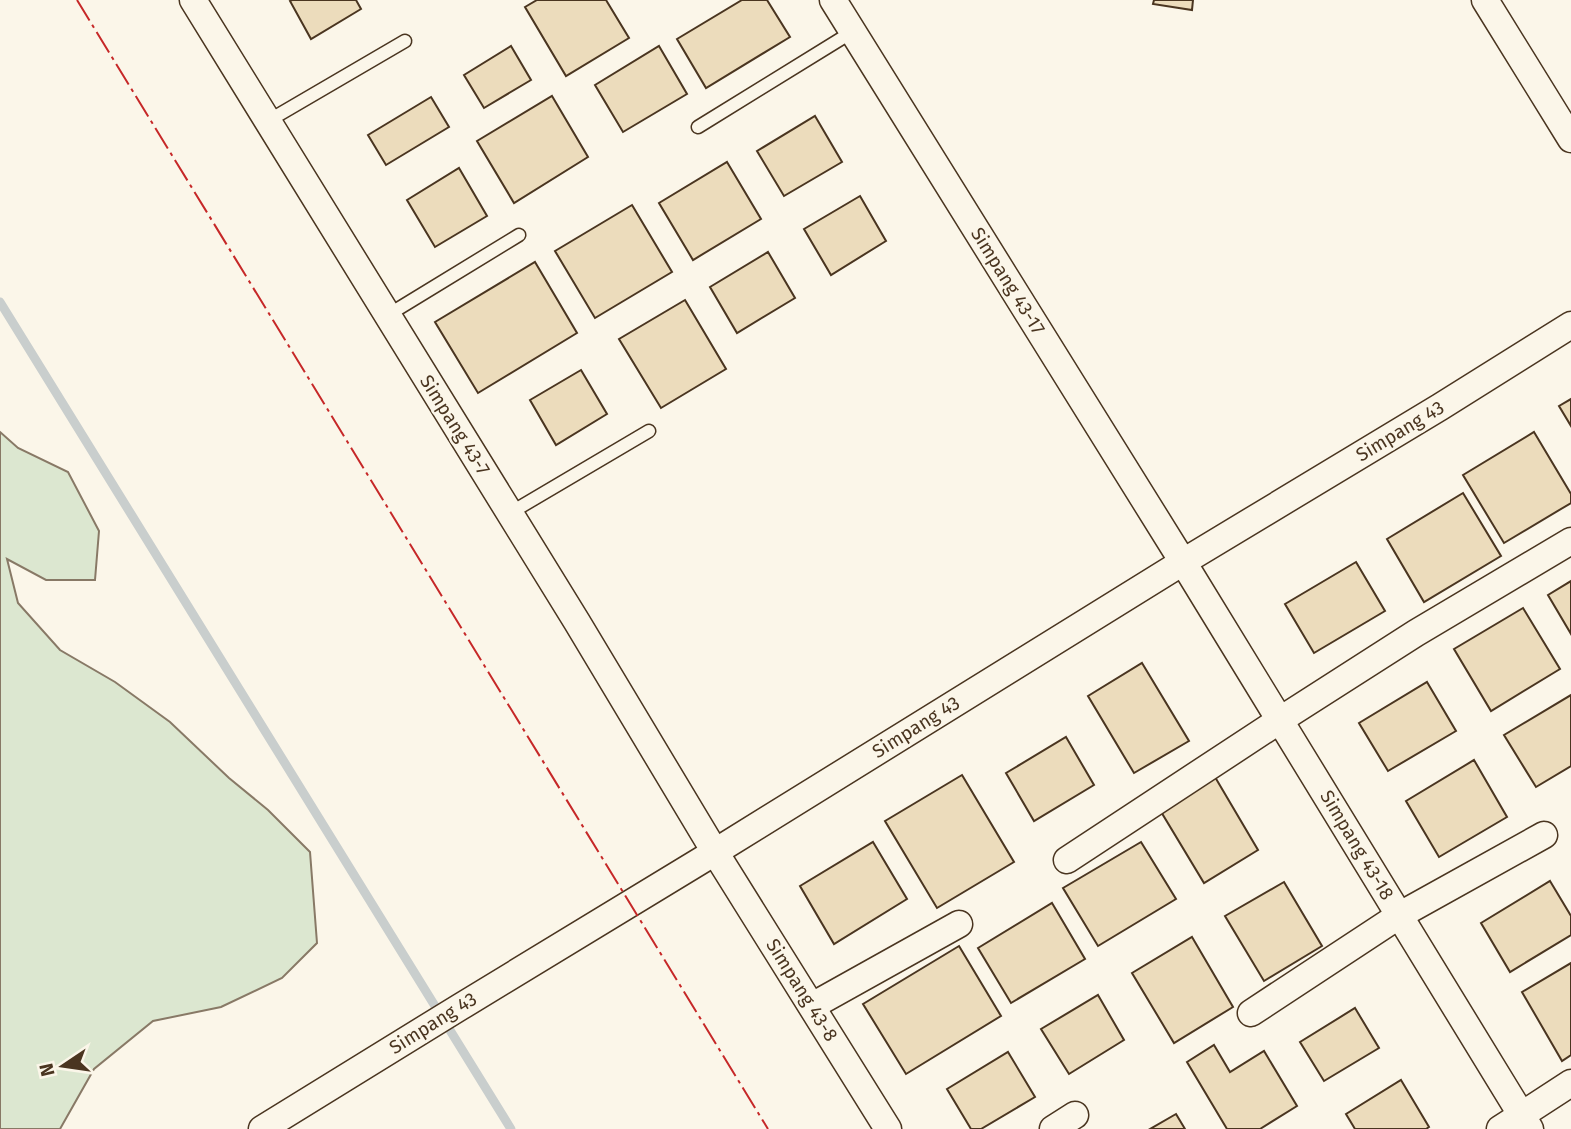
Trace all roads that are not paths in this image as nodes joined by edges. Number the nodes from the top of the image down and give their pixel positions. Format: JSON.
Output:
{"nodes":[{"id":1,"x":193,"y":0,"type":"edge"},
{"id":2,"x":833,"y":0,"type":"edge"},
{"id":3,"x":1485,"y":0,"type":"edge"},
{"id":4,"x":852,"y":32,"type":"junction"},
{"id":5,"x":405,"y":41,"type":"dead end"},
{"id":6,"x":268,"y":121,"type":"junction"},
{"id":7,"x":698,"y":127,"type":"dead end"},
{"id":8,"x":1571,"y":139,"type":"edge"},
{"id":9,"x":519,"y":235,"type":"dead end"},
{"id":10,"x":388,"y":315,"type":"junction"},
{"id":11,"x":1571,"y":325,"type":"edge"},
{"id":12,"x":649,"y":431,"type":"dead end"},
{"id":13,"x":510,"y":513,"type":"junction"},
{"id":14,"x":1571,"y":541,"type":"edge"},
{"id":15,"x":1183,"y":562,"type":"junction"},
{"id":16,"x":1280,"y":720,"type":"junction"},
{"id":17,"x":1544,"y":835,"type":"dead end"},
{"id":18,"x":715,"y":852,"type":"junction"},
{"id":19,"x":1067,"y":860,"type":"dead end"},
{"id":20,"x":1400,"y":915,"type":"junction"},
{"id":21,"x":959,"y":924,"type":"dead end"},
{"id":22,"x":812,"y":1006,"type":"junction"},
{"id":23,"x":1251,"y":1013,"type":"dead end"},
{"id":24,"x":1571,"y":1083,"type":"edge"},
{"id":25,"x":1517,"y":1124,"type":"edge"},
{"id":26,"x":262,"y":1129,"type":"edge"},
{"id":27,"x":888,"y":1129,"type":"edge"}],
"edges":[{"from":1,"to":6,"type":"street","name":"Simpang 43-7"},
{"from":2,"to":4,"type":"street","name":"Simpang 43-17"},
{"from":3,"to":8,"type":"street"},
{"from":4,"to":7,"type":"lane"},
{"from":4,"to":15,"type":"street","name":"Simpang 43-17"},
{"from":5,"to":6,"type":"lane"},
{"from":6,"to":10,"type":"street","name":"Simpang 43-7"},
{"from":9,"to":10,"type":"lane"},
{"from":10,"to":13,"type":"street","name":"Simpang 43-7"},
{"from":11,"to":15,"type":"street","name":"Simpang 43"},
{"from":12,"to":13,"type":"lane"},
{"from":13,"to":18,"type":"street","name":"Simpang 43-7"},
{"from":14,"to":16,"type":"street"},
{"from":15,"to":16,"type":"street","name":"Simpang 43-18"},
{"from":15,"to":18,"type":"street","name":"Simpang 43"},
{"from":16,"to":19,"type":"street"},
{"from":16,"to":20,"type":"street","name":"Simpang 43-18"},
{"from":17,"to":20,"type":"street"},
{"from":18,"to":22,"type":"street","name":"Simpang 43-8"},
{"from":18,"to":26,"type":"street","name":"Simpang 43"},
{"from":20,"to":23,"type":"street"},
{"from":20,"to":25,"type":"street","name":"Simpang 43-18"},
{"from":21,"to":22,"type":"street"},
{"from":22,"to":27,"type":"street","name":"Simpang 43-8"},
{"from":24,"to":25,"type":"street"}]}
